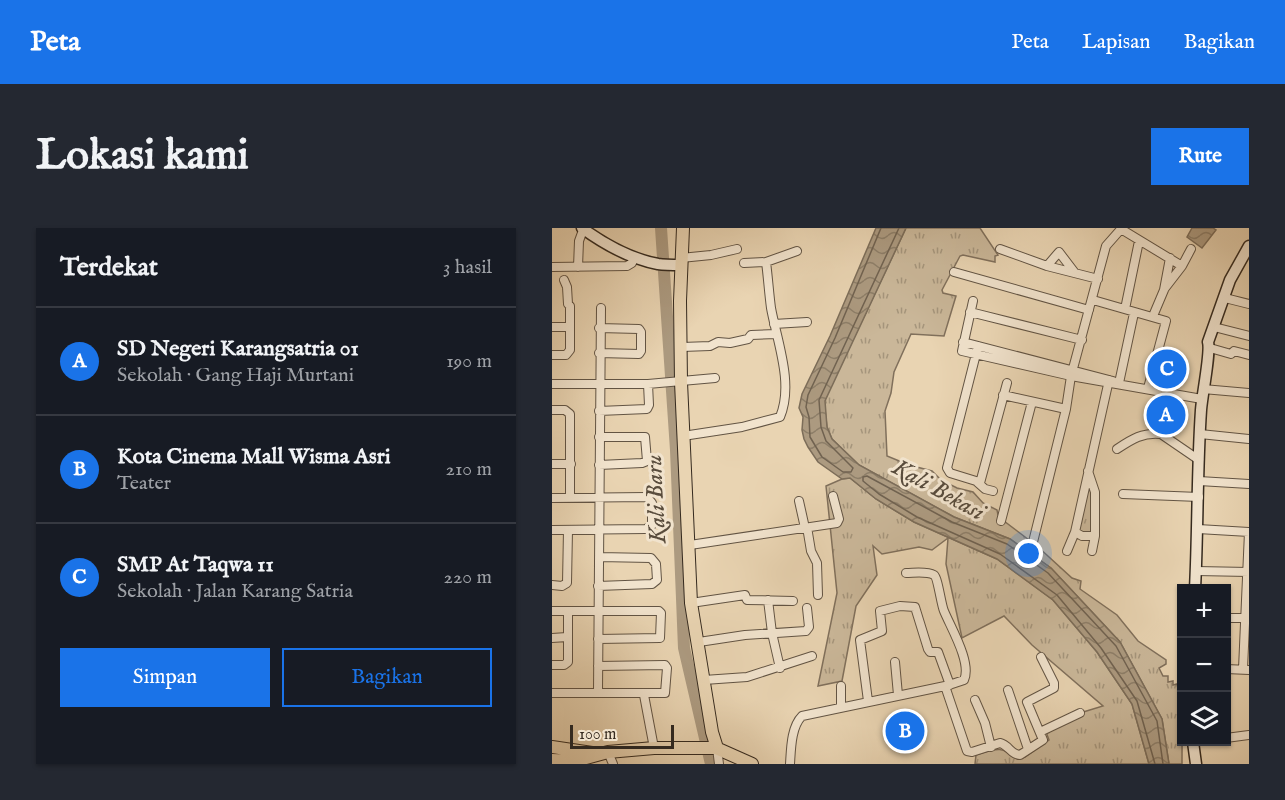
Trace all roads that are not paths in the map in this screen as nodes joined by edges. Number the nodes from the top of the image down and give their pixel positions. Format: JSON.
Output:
{"nodes":[{"id":1,"x":683,"y":228,"type":"edge"},
{"id":2,"x":582,"y":229,"type":"edge"},
{"id":3,"x":1138,"y":241,"type":"junction"},
{"id":4,"x":1249,"y":246,"type":"edge"},
{"id":5,"x":737,"y":249,"type":"dead end"},
{"id":6,"x":1000,"y":249,"type":"dead end"},
{"id":7,"x":1191,"y":249,"type":"dead end"},
{"id":8,"x":797,"y":250,"type":"dead end"},
{"id":9,"x":633,"y":257,"type":"junction"},
{"id":10,"x":1170,"y":258,"type":"junction"},
{"id":11,"x":766,"y":262,"type":"junction"},
{"id":12,"x":673,"y":263,"type":"junction"},
{"id":13,"x":744,"y":263,"type":"dead end"},
{"id":14,"x":1047,"y":266,"type":"junction"},
{"id":15,"x":1182,"y":266,"type":"junction"},
{"id":16,"x":552,"y":267,"type":"edge"},
{"id":17,"x":578,"y":267,"type":"junction"},
{"id":18,"x":954,"y":272,"type":"dead end"},
{"id":19,"x":1075,"y":273,"type":"junction"},
{"id":20,"x":1098,"y":279,"type":"junction"},
{"id":21,"x":564,"y":280,"type":"dead end"},
{"id":22,"x":1164,"y":290,"type":"junction"},
{"id":23,"x":1225,"y":298,"type":"junction"},
{"id":24,"x":1093,"y":300,"type":"junction"},
{"id":25,"x":973,"y":301,"type":"dead end"},
{"id":26,"x":1249,"y":304,"type":"edge"},
{"id":27,"x":601,"y":308,"type":"dead end"},
{"id":28,"x":1125,"y":309,"type":"junction"},
{"id":29,"x":1089,"y":310,"type":"junction"},
{"id":30,"x":970,"y":312,"type":"junction"},
{"id":31,"x":1134,"y":313,"type":"junction"},
{"id":32,"x":1153,"y":316,"type":"junction"},
{"id":33,"x":807,"y":322,"type":"dead end"},
{"id":34,"x":774,"y":324,"type":"junction"},
{"id":35,"x":552,"y":327,"type":"edge"},
{"id":36,"x":570,"y":327,"type":"junction"},
{"id":37,"x":1214,"y":327,"type":"junction"},
{"id":38,"x":599,"y":328,"type":"junction"},
{"id":39,"x":776,"y":334,"type":"junction"},
{"id":40,"x":1249,"y":336,"type":"edge"},
{"id":41,"x":1082,"y":340,"type":"junction"},
{"id":42,"x":963,"y":342,"type":"junction"},
{"id":43,"x":978,"y":346,"type":"junction"},
{"id":44,"x":682,"y":347,"type":"junction"},
{"id":45,"x":1210,"y":348,"type":"junction"},
{"id":46,"x":599,"y":353,"type":"junction"},
{"id":47,"x":552,"y":355,"type":"edge"},
{"id":48,"x":975,"y":355,"type":"junction"},
{"id":49,"x":1249,"y":355,"type":"edge"},
{"id":50,"x":1072,"y":373,"type":"junction"},
{"id":51,"x":716,"y":378,"type":"dead end"},
{"id":52,"x":1108,"y":381,"type":"junction"},
{"id":53,"x":681,"y":382,"type":"junction"},
{"id":54,"x":1007,"y":383,"type":"dead end"},
{"id":55,"x":1118,"y":383,"type":"junction"},
{"id":56,"x":552,"y":384,"type":"edge"},
{"id":57,"x":599,"y":384,"type":"junction"},
{"id":58,"x":648,"y":384,"type":"junction"},
{"id":59,"x":1148,"y":388,"type":"junction"},
{"id":60,"x":1249,"y":393,"type":"edge"},
{"id":61,"x":1202,"y":394,"type":"junction"},
{"id":62,"x":1003,"y":395,"type":"junction"},
{"id":63,"x":1032,"y":402,"type":"junction"},
{"id":64,"x":1066,"y":409,"type":"junction"},
{"id":65,"x":552,"y":410,"type":"edge"},
{"id":66,"x":599,"y":411,"type":"junction"},
{"id":67,"x":1200,"y":434,"type":"junction"},
{"id":68,"x":683,"y":435,"type":"junction"},
{"id":69,"x":599,"y":437,"type":"junction"},
{"id":70,"x":1249,"y":439,"type":"edge"},
{"id":71,"x":1117,"y":449,"type":"dead end"},
{"id":72,"x":1199,"y":460,"type":"junction"},
{"id":73,"x":552,"y":464,"type":"edge"},
{"id":74,"x":571,"y":464,"type":"junction"},
{"id":75,"x":599,"y":465,"type":"junction"},
{"id":76,"x":1088,"y":471,"type":"junction"},
{"id":77,"x":1199,"y":481,"type":"junction"},
{"id":78,"x":980,"y":483,"type":"junction"},
{"id":79,"x":1249,"y":484,"type":"edge"},
{"id":80,"x":993,"y":491,"type":"dead end"},
{"id":81,"x":1123,"y":494,"type":"dead end"},
{"id":82,"x":832,"y":496,"type":"dead end"},
{"id":83,"x":1199,"y":497,"type":"junction"},
{"id":84,"x":552,"y":498,"type":"edge"},
{"id":85,"x":570,"y":498,"type":"junction"},
{"id":86,"x":599,"y":498,"type":"junction"},
{"id":87,"x":799,"y":501,"type":"dead end"},
{"id":88,"x":1001,"y":521,"type":"dead end"},
{"id":89,"x":806,"y":527,"type":"junction"},
{"id":90,"x":1198,"y":529,"type":"junction"},
{"id":91,"x":552,"y":530,"type":"edge"},
{"id":92,"x":568,"y":530,"type":"junction"},
{"id":93,"x":599,"y":530,"type":"junction"},
{"id":94,"x":1075,"y":532,"type":"junction"},
{"id":95,"x":1249,"y":532,"type":"edge"},
{"id":96,"x":1095,"y":536,"type":"junction"},
{"id":97,"x":1033,"y":542,"type":"dead end"},
{"id":98,"x":690,"y":545,"type":"junction"},
{"id":99,"x":1067,"y":551,"type":"dead end"},
{"id":100,"x":1092,"y":551,"type":"dead end"},
{"id":101,"x":599,"y":557,"type":"junction"},
{"id":102,"x":1196,"y":572,"type":"junction"},
{"id":103,"x":1248,"y":572,"type":"edge"},
{"id":104,"x":906,"y":573,"type":"dead end"},
{"id":105,"x":1195,"y":584,"type":"edge"},
{"id":106,"x":552,"y":585,"type":"edge"},
{"id":107,"x":598,"y":586,"type":"junction"},
{"id":108,"x":818,"y":595,"type":"dead end"},
{"id":109,"x":768,"y":600,"type":"junction"},
{"id":110,"x":793,"y":601,"type":"dead end"},
{"id":111,"x":692,"y":603,"type":"junction"},
{"id":112,"x":807,"y":608,"type":"dead end"},
{"id":113,"x":552,"y":611,"type":"edge"},
{"id":114,"x":568,"y":611,"type":"junction"},
{"id":115,"x":598,"y":611,"type":"junction"},
{"id":116,"x":1248,"y":617,"type":"edge"},
{"id":117,"x":1231,"y":618,"type":"edge"},
{"id":118,"x":772,"y":633,"type":"junction"},
{"id":119,"x":567,"y":637,"type":"junction"},
{"id":120,"x":552,"y":638,"type":"edge"},
{"id":121,"x":598,"y":639,"type":"junction"},
{"id":122,"x":699,"y":642,"type":"junction"},
{"id":123,"x":812,"y":656,"type":"dead end"},
{"id":124,"x":1041,"y":657,"type":"dead end"},
{"id":125,"x":895,"y":662,"type":"dead end"},
{"id":126,"x":552,"y":665,"type":"edge"},
{"id":127,"x":598,"y":666,"type":"junction"},
{"id":128,"x":780,"y":668,"type":"junction"},
{"id":129,"x":1246,"y":669,"type":"edge"},
{"id":130,"x":704,"y":680,"type":"junction"},
{"id":131,"x":948,"y":685,"type":"junction"},
{"id":132,"x":841,"y":686,"type":"dead end"},
{"id":133,"x":1008,"y":690,"type":"dead end"},
{"id":134,"x":598,"y":692,"type":"junction"},
{"id":135,"x":552,"y":693,"type":"edge"},
{"id":136,"x":644,"y":695,"type":"junction"},
{"id":137,"x":898,"y":695,"type":"junction"},
{"id":138,"x":975,"y":700,"type":"dead end"},
{"id":139,"x":868,"y":701,"type":"junction"},
{"id":140,"x":841,"y":707,"type":"junction"},
{"id":141,"x":1080,"y":713,"type":"dead end"},
{"id":142,"x":1040,"y":732,"type":"junction"},
{"id":143,"x":1249,"y":735,"type":"edge"},
{"id":144,"x":1231,"y":737,"type":"edge"},
{"id":145,"x":1194,"y":746,"type":"edge"},
{"id":146,"x":552,"y":747,"type":"edge"},
{"id":147,"x":991,"y":747,"type":"junction"},
{"id":148,"x":654,"y":748,"type":"junction"},
{"id":149,"x":717,"y":748,"type":"junction"},
{"id":150,"x":1028,"y":749,"type":"junction"},
{"id":151,"x":605,"y":753,"type":"junction"},
{"id":152,"x":552,"y":760,"type":"edge"},
{"id":153,"x":574,"y":760,"type":"edge"},
{"id":154,"x":613,"y":764,"type":"edge"},
{"id":155,"x":719,"y":764,"type":"edge"},
{"id":156,"x":752,"y":764,"type":"edge"},
{"id":157,"x":790,"y":764,"type":"edge"},
{"id":158,"x":1196,"y":764,"type":"edge"}],
"edges":[{"from":1,"to":12,"type":"main road"},
{"from":2,"to":9,"type":"street"},
{"from":2,"to":17,"type":"street"},
{"from":3,"to":10,"type":"street"},
{"from":3,"to":20,"type":"street"},
{"from":3,"to":28,"type":"street"},
{"from":4,"to":23,"type":"street"},
{"from":5,"to":12,"type":"street"},
{"from":6,"to":14,"type":"street"},
{"from":7,"to":15,"type":"street"},
{"from":8,"to":11,"type":"street"},
{"from":9,"to":12,"type":"street"},
{"from":9,"to":17,"type":"street"},
{"from":10,"to":15,"type":"street"},
{"from":10,"to":22,"type":"street"},
{"from":11,"to":13,"type":"street"},
{"from":11,"to":34,"type":"street"},
{"from":12,"to":44,"type":"main road"},
{"from":14,"to":19,"type":"street"},
{"from":14,"to":19,"type":"street"},
{"from":15,"to":22,"type":"street"},
{"from":16,"to":17,"type":"street"},
{"from":18,"to":29,"type":"street"},
{"from":19,"to":20,"type":"street"},
{"from":20,"to":24,"type":"street"},
{"from":21,"to":36,"type":"street"},
{"from":22,"to":32,"type":"street"},
{"from":23,"to":26,"type":"street"},
{"from":23,"to":37,"type":"street"},
{"from":24,"to":28,"type":"street"},
{"from":24,"to":29,"type":"street"},
{"from":25,"to":30,"type":"street"},
{"from":27,"to":38,"type":"street"},
{"from":28,"to":31,"type":"street"},
{"from":29,"to":41,"type":"street"},
{"from":30,"to":41,"type":"street"},
{"from":30,"to":42,"type":"street"},
{"from":31,"to":32,"type":"street"},
{"from":31,"to":55,"type":"street"},
{"from":32,"to":59,"type":"street"},
{"from":33,"to":34,"type":"street"},
{"from":34,"to":39,"type":"street"},
{"from":35,"to":36,"type":"street"},
{"from":36,"to":47,"type":"street"},
{"from":37,"to":40,"type":"street"},
{"from":37,"to":45,"type":"street"},
{"from":38,"to":46,"type":"street"},
{"from":38,"to":46,"type":"street"},
{"from":39,"to":44,"type":"street"},
{"from":39,"to":68,"type":"street"},
{"from":41,"to":50,"type":"street"},
{"from":42,"to":43,"type":"street"},
{"from":42,"to":48,"type":"street"},
{"from":43,"to":48,"type":"street"},
{"from":43,"to":50,"type":"street"},
{"from":44,"to":53,"type":"main road"},
{"from":45,"to":49,"type":"street"},
{"from":45,"to":61,"type":"street"},
{"from":46,"to":57,"type":"street"},
{"from":48,"to":50,"type":"street"},
{"from":48,"to":78,"type":"street"},
{"from":50,"to":52,"type":"street"},
{"from":50,"to":64,"type":"street"},
{"from":51,"to":53,"type":"street"},
{"from":52,"to":55,"type":"street"},
{"from":52,"to":76,"type":"street"},
{"from":53,"to":58,"type":"street"},
{"from":53,"to":68,"type":"main road"},
{"from":54,"to":62,"type":"street"},
{"from":55,"to":59,"type":"street"},
{"from":56,"to":57,"type":"street"},
{"from":57,"to":58,"type":"street"},
{"from":57,"to":66,"type":"street"},
{"from":58,"to":66,"type":"street"},
{"from":59,"to":61,"type":"street"},
{"from":60,"to":61,"type":"street"},
{"from":61,"to":67,"type":"street"},
{"from":62,"to":63,"type":"street"},
{"from":62,"to":78,"type":"street"},
{"from":63,"to":64,"type":"street"},
{"from":63,"to":88,"type":"street"},
{"from":64,"to":97,"type":"street"},
{"from":65,"to":74,"type":"street"},
{"from":66,"to":69,"type":"street"},
{"from":67,"to":70,"type":"street"},
{"from":67,"to":72,"type":"street"},
{"from":68,"to":98,"type":"main road"},
{"from":69,"to":75,"type":"street"},
{"from":69,"to":75,"type":"street"},
{"from":71,"to":72,"type":"street"},
{"from":72,"to":77,"type":"street"},
{"from":73,"to":74,"type":"street"},
{"from":74,"to":85,"type":"street"},
{"from":75,"to":86,"type":"street"},
{"from":76,"to":94,"type":"street"},
{"from":76,"to":96,"type":"street"},
{"from":77,"to":79,"type":"street"},
{"from":77,"to":83,"type":"street"},
{"from":78,"to":80,"type":"street"},
{"from":81,"to":83,"type":"street"},
{"from":82,"to":89,"type":"street"},
{"from":83,"to":90,"type":"street"},
{"from":84,"to":85,"type":"street"},
{"from":85,"to":86,"type":"street"},
{"from":86,"to":93,"type":"street"},
{"from":86,"to":93,"type":"street"},
{"from":87,"to":89,"type":"street"},
{"from":89,"to":98,"type":"street"},
{"from":89,"to":108,"type":"street"},
{"from":90,"to":95,"type":"street"},
{"from":90,"to":102,"type":"street"},
{"from":91,"to":92,"type":"street"},
{"from":92,"to":93,"type":"street"},
{"from":92,"to":106,"type":"street"},
{"from":93,"to":101,"type":"street"},
{"from":94,"to":96,"type":"street"},
{"from":94,"to":99,"type":"street"},
{"from":95,"to":103,"type":"street"},
{"from":96,"to":100,"type":"street"},
{"from":98,"to":111,"type":"main road"},
{"from":101,"to":107,"type":"street"},
{"from":101,"to":107,"type":"street"},
{"from":102,"to":103,"type":"street"},
{"from":102,"to":105,"type":"street"},
{"from":103,"to":116,"type":"street"},
{"from":104,"to":131,"type":"street"},
{"from":107,"to":115,"type":"street"},
{"from":109,"to":110,"type":"street"},
{"from":109,"to":111,"type":"street"},
{"from":109,"to":118,"type":"street"},
{"from":111,"to":122,"type":"main road"},
{"from":112,"to":118,"type":"street"},
{"from":113,"to":114,"type":"street"},
{"from":114,"to":115,"type":"street"},
{"from":114,"to":119,"type":"street"},
{"from":115,"to":121,"type":"street"},
{"from":115,"to":121,"type":"street"},
{"from":116,"to":117,"type":"street"},
{"from":116,"to":129,"type":"street"},
{"from":118,"to":122,"type":"street"},
{"from":118,"to":128,"type":"street"},
{"from":119,"to":120,"type":"street"},
{"from":119,"to":126,"type":"street"},
{"from":121,"to":127,"type":"street"},
{"from":122,"to":130,"type":"main road"},
{"from":123,"to":128,"type":"street"},
{"from":124,"to":142,"type":"street"},
{"from":125,"to":137,"type":"street"},
{"from":127,"to":134,"type":"street"},
{"from":127,"to":136,"type":"street"},
{"from":128,"to":130,"type":"street"},
{"from":130,"to":149,"type":"main road"},
{"from":131,"to":137,"type":"street"},
{"from":131,"to":139,"type":"street"},
{"from":131,"to":147,"type":"street"},
{"from":132,"to":140,"type":"street"},
{"from":133,"to":150,"type":"street"},
{"from":134,"to":135,"type":"street"},
{"from":134,"to":136,"type":"street"},
{"from":136,"to":148,"type":"street"},
{"from":137,"to":139,"type":"street"},
{"from":138,"to":147,"type":"street"},
{"from":139,"to":140,"type":"street"},
{"from":140,"to":157,"type":"street"},
{"from":141,"to":142,"type":"street"},
{"from":142,"to":150,"type":"street"},
{"from":143,"to":144,"type":"street"},
{"from":145,"to":158,"type":"street"},
{"from":146,"to":153,"type":"main road"},
{"from":147,"to":150,"type":"street"},
{"from":148,"to":149,"type":"main road"},
{"from":148,"to":151,"type":"main road"},
{"from":149,"to":155,"type":"street"},
{"from":149,"to":156,"type":"main road"},
{"from":151,"to":153,"type":"main road"},
{"from":151,"to":154,"type":"street"},
{"from":152,"to":153,"type":"main road"}]}
